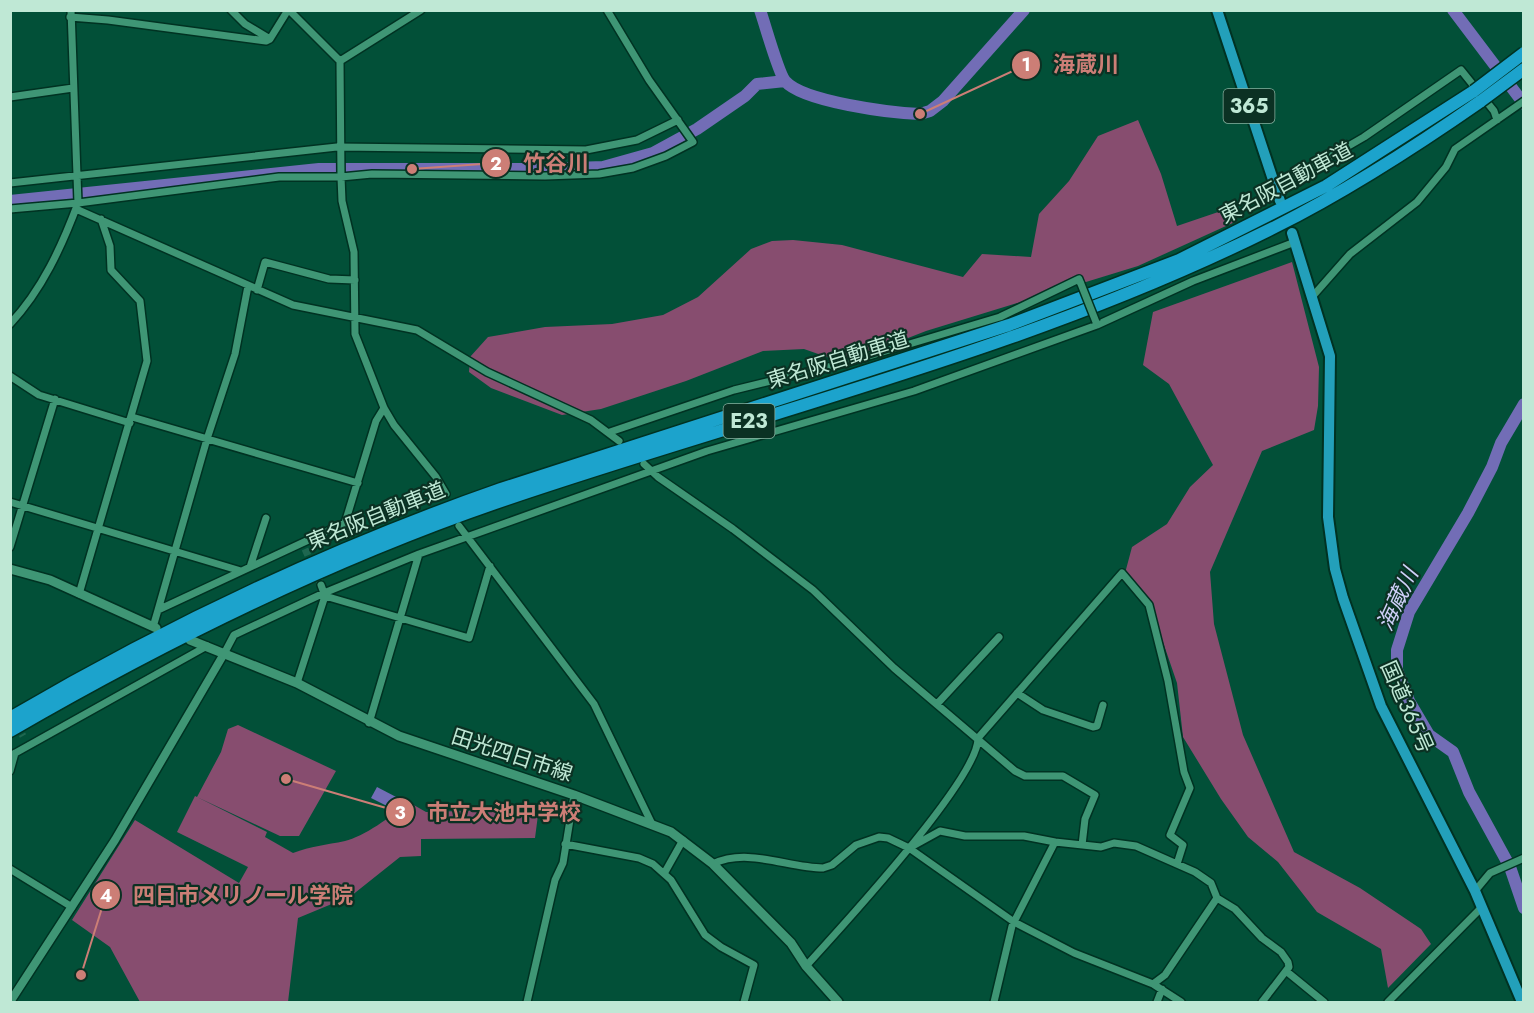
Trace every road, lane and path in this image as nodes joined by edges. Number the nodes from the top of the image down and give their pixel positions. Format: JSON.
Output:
{"nodes":[{"id":1,"x":231,"y":10,"type":"edge"},
{"id":2,"x":289,"y":10,"type":"edge"},
{"id":3,"x":421,"y":10,"type":"edge"},
{"id":4,"x":607,"y":10,"type":"edge"},
{"id":5,"x":1217,"y":10,"type":"edge"},
{"id":6,"x":71,"y":14,"type":"edge"},
{"id":7,"x":270,"y":39,"type":"junction"},
{"id":8,"x":1524,"y":53,"type":"edge"},
{"id":9,"x":339,"y":61,"type":"junction"},
{"id":10,"x":1524,"y":69,"type":"edge"},
{"id":11,"x":73,"y":88,"type":"junction"},
{"id":12,"x":1478,"y":96,"type":"junction"},
{"id":13,"x":10,"y":97,"type":"edge"},
{"id":14,"x":1524,"y":101,"type":"edge"},
{"id":15,"x":1497,"y":120,"type":"junction"},
{"id":16,"x":678,"y":121,"type":"junction"},
{"id":17,"x":342,"y":149,"type":"junction"},
{"id":18,"x":341,"y":175,"type":"junction"},
{"id":19,"x":76,"y":179,"type":"junction"},
{"id":20,"x":10,"y":183,"type":"edge"},
{"id":21,"x":1276,"y":188,"type":"junction"},
{"id":22,"x":1280,"y":201,"type":"dead end"},
{"id":23,"x":78,"y":203,"type":"junction"},
{"id":24,"x":10,"y":209,"type":"edge"},
{"id":25,"x":101,"y":219,"type":"junction"},
{"id":26,"x":1293,"y":238,"type":"joint"},
{"id":27,"x":356,"y":280,"type":"junction"},
{"id":28,"x":248,"y":286,"type":"junction"},
{"id":29,"x":257,"y":290,"type":"junction"},
{"id":30,"x":1312,"y":297,"type":"junction"},
{"id":31,"x":355,"y":319,"type":"junction"},
{"id":32,"x":1097,"y":323,"type":"junction"},
{"id":33,"x":10,"y":324,"type":"edge"},
{"id":34,"x":10,"y":376,"type":"edge"},
{"id":35,"x":55,"y":399,"type":"junction"},
{"id":36,"x":384,"y":408,"type":"junction"},
{"id":37,"x":131,"y":420,"type":"junction"},
{"id":38,"x":610,"y":432,"type":"junction"},
{"id":39,"x":207,"y":440,"type":"junction"},
{"id":40,"x":619,"y":441,"type":"dead end"},
{"id":41,"x":644,"y":464,"type":"dead end"},
{"id":42,"x":650,"y":471,"type":"junction"},
{"id":43,"x":358,"y":483,"type":"junction"},
{"id":44,"x":446,"y":494,"type":"dead end"},
{"id":45,"x":10,"y":502,"type":"edge"},
{"id":46,"x":23,"y":506,"type":"junction"},
{"id":47,"x":266,"y":518,"type":"dead end"},
{"id":48,"x":459,"y":526,"type":"dead end"},
{"id":49,"x":99,"y":529,"type":"junction"},
{"id":50,"x":469,"y":537,"type":"junction"},
{"id":51,"x":10,"y":547,"type":"edge"},
{"id":52,"x":174,"y":550,"type":"junction"},
{"id":53,"x":419,"y":554,"type":"junction"},
{"id":54,"x":490,"y":566,"type":"junction"},
{"id":55,"x":250,"y":567,"type":"junction"},
{"id":56,"x":10,"y":569,"type":"edge"},
{"id":57,"x":241,"y":571,"type":"junction"},
{"id":58,"x":321,"y":585,"type":"tunnel mouth"},
{"id":59,"x":79,"y":594,"type":"junction"},
{"id":60,"x":325,"y":595,"type":"junction"},
{"id":61,"x":158,"y":610,"type":"junction"},
{"id":62,"x":400,"y":618,"type":"junction"},
{"id":63,"x":154,"y":628,"type":"joint"},
{"id":64,"x":999,"y":637,"type":"dead end"},
{"id":65,"x":190,"y":640,"type":"dead end"},
{"id":66,"x":207,"y":646,"type":"junction"},
{"id":67,"x":225,"y":652,"type":"junction"},
{"id":68,"x":297,"y":683,"type":"junction"},
{"id":69,"x":1017,"y":693,"type":"junction"},
{"id":70,"x":937,"y":704,"type":"junction"},
{"id":71,"x":1103,"y":705,"type":"dead end"},
{"id":72,"x":10,"y":718,"type":"edge"},
{"id":73,"x":369,"y":723,"type":"junction"},
{"id":74,"x":10,"y":732,"type":"edge"},
{"id":75,"x":23,"y":736,"type":"tunnel mouth"},
{"id":76,"x":978,"y":738,"type":"junction"},
{"id":77,"x":28,"y":746,"type":"junction"},
{"id":78,"x":13,"y":755,"type":"edge"},
{"id":79,"x":10,"y":771,"type":"edge"},
{"id":80,"x":574,"y":795,"type":"junction"},
{"id":81,"x":651,"y":822,"type":"junction"},
{"id":82,"x":683,"y":840,"type":"junction"},
{"id":83,"x":1055,"y":842,"type":"junction"},
{"id":84,"x":565,"y":844,"type":"junction"},
{"id":85,"x":1082,"y":845,"type":"junction"},
{"id":86,"x":909,"y":848,"type":"junction"},
{"id":87,"x":1522,"y":859,"type":"edge"},
{"id":88,"x":713,"y":864,"type":"junction"},
{"id":89,"x":1177,"y":864,"type":"junction"},
{"id":90,"x":10,"y":869,"type":"edge"},
{"id":91,"x":665,"y":872,"type":"junction"},
{"id":92,"x":1476,"y":889,"type":"junction"},
{"id":93,"x":1217,"y":898,"type":"junction"},
{"id":94,"x":72,"y":907,"type":"junction"},
{"id":95,"x":1482,"y":907,"type":"junction"},
{"id":96,"x":1014,"y":922,"type":"junction"},
{"id":97,"x":806,"y":966,"type":"junction"},
{"id":98,"x":1286,"y":971,"type":"junction"},
{"id":99,"x":1153,"y":984,"type":"junction"},
{"id":100,"x":1162,"y":989,"type":"junction"},
{"id":101,"x":10,"y":1002,"type":"edge"},
{"id":102,"x":527,"y":1002,"type":"edge"},
{"id":103,"x":744,"y":1002,"type":"edge"},
{"id":104,"x":838,"y":1002,"type":"edge"},
{"id":105,"x":994,"y":1002,"type":"edge"},
{"id":106,"x":1158,"y":1002,"type":"edge"},
{"id":107,"x":1181,"y":1002,"type":"edge"},
{"id":108,"x":1262,"y":1002,"type":"edge"},
{"id":109,"x":1324,"y":1002,"type":"edge"},
{"id":110,"x":1389,"y":1002,"type":"edge"},
{"id":111,"x":1522,"y":1002,"type":"edge"}],
"edges":[{"from":1,"to":7,"type":"street"},
{"from":2,"to":7,"type":"street"},
{"from":2,"to":9,"type":"street"},
{"from":3,"to":9,"type":"street"},
{"from":4,"to":16,"type":"street"},
{"from":5,"to":21,"type":"highway","number":"365"},
{"from":6,"to":7,"type":"street"},
{"from":6,"to":11,"type":"street"},
{"from":8,"to":12,"type":"highway","name":"東名阪自動車道","number":"E23","bridge":true},
{"from":9,"to":17,"type":"street"},
{"from":10,"to":12,"type":"highway","name":"東名阪自動車道","number":"E23","bridge":true},
{"from":11,"to":13,"type":"street"},
{"from":11,"to":19,"type":"street"},
{"from":12,"to":72,"type":"highway","name":"東名阪自動車道","number":"E23"},
{"from":12,"to":74,"type":"highway","name":"東名阪自動車道","number":"E23"},
{"from":14,"to":15,"type":"street"},
{"from":15,"to":21,"type":"street"},
{"from":15,"to":30,"type":"street"},
{"from":16,"to":17,"type":"street"},
{"from":16,"to":18,"type":"street"},
{"from":17,"to":18,"type":"street"},
{"from":17,"to":19,"type":"street"},
{"from":18,"to":23,"type":"street"},
{"from":18,"to":27,"type":"street"},
{"from":19,"to":20,"type":"street"},
{"from":19,"to":23,"type":"street"},
{"from":21,"to":22,"type":"highway","number":"365"},
{"from":23,"to":24,"type":"street"},
{"from":23,"to":25,"type":"street"},
{"from":23,"to":33,"type":"street"},
{"from":25,"to":28,"type":"street"},
{"from":25,"to":37,"type":"street"},
{"from":26,"to":30,"type":"highway","name":"国道365号"},
{"from":26,"to":32,"type":"street"},
{"from":27,"to":29,"type":"street"},
{"from":27,"to":31,"type":"street"},
{"from":28,"to":29,"type":"street"},
{"from":28,"to":39,"type":"street"},
{"from":29,"to":31,"type":"street"},
{"from":30,"to":92,"type":"highway","name":"国道365号"},
{"from":31,"to":36,"type":"street"},
{"from":31,"to":38,"type":"street"},
{"from":32,"to":38,"type":"street","bridge":true},
{"from":32,"to":42,"type":"street"},
{"from":34,"to":35,"type":"street"},
{"from":35,"to":37,"type":"street"},
{"from":35,"to":46,"type":"street"},
{"from":36,"to":43,"type":"street"},
{"from":36,"to":44,"type":"street"},
{"from":37,"to":39,"type":"street"},
{"from":37,"to":49,"type":"street"},
{"from":38,"to":40,"type":"street"},
{"from":39,"to":43,"type":"street"},
{"from":39,"to":52,"type":"street"},
{"from":41,"to":42,"type":"street"},
{"from":42,"to":50,"type":"street"},
{"from":42,"to":70,"type":"street"},
{"from":43,"to":55,"type":"street"},
{"from":45,"to":46,"type":"street"},
{"from":46,"to":49,"type":"street"},
{"from":46,"to":51,"type":"street"},
{"from":47,"to":55,"type":"street"},
{"from":48,"to":50,"type":"street"},
{"from":49,"to":52,"type":"street"},
{"from":49,"to":59,"type":"street"},
{"from":50,"to":53,"type":"street"},
{"from":50,"to":54,"type":"street"},
{"from":52,"to":57,"type":"street"},
{"from":52,"to":61,"type":"street"},
{"from":53,"to":60,"type":"street"},
{"from":53,"to":62,"type":"street"},
{"from":54,"to":62,"type":"street"},
{"from":54,"to":81,"type":"street"},
{"from":55,"to":57,"type":"street"},
{"from":56,"to":59,"type":"main road"},
{"from":57,"to":61,"type":"street"},
{"from":58,"to":60,"type":"street"},
{"from":59,"to":63,"type":"main road"},
{"from":60,"to":62,"type":"street"},
{"from":60,"to":67,"type":"street"},
{"from":60,"to":68,"type":"street"},
{"from":61,"to":63,"type":"street"},
{"from":62,"to":73,"type":"street"},
{"from":64,"to":70,"type":"street"},
{"from":65,"to":66,"type":"main road","name":"田光四日市線"},
{"from":66,"to":67,"type":"main road","name":"田光四日市線"},
{"from":66,"to":77,"type":"street"},
{"from":67,"to":68,"type":"main road","name":"田光四日市線"},
{"from":67,"to":94,"type":"street"},
{"from":68,"to":73,"type":"main road","name":"田光四日市線"},
{"from":69,"to":71,"type":"street"},
{"from":69,"to":76,"type":"street"},
{"from":69,"to":89,"type":"street"},
{"from":70,"to":76,"type":"street"},
{"from":73,"to":80,"type":"main road","name":"田光四日市線"},
{"from":75,"to":77,"type":"street"},
{"from":76,"to":85,"type":"street"},
{"from":76,"to":86,"type":"street"},
{"from":77,"to":78,"type":"street"},
{"from":78,"to":79,"type":"street"},
{"from":80,"to":81,"type":"main road","name":"田光四日市線"},
{"from":80,"to":84,"type":"street"},
{"from":81,"to":82,"type":"main road","name":"田光四日市線"},
{"from":82,"to":88,"type":"main road","name":"田光四日市線"},
{"from":82,"to":91,"type":"street"},
{"from":83,"to":85,"type":"street"},
{"from":83,"to":86,"type":"street"},
{"from":83,"to":96,"type":"street"},
{"from":84,"to":91,"type":"street"},
{"from":84,"to":102,"type":"street"},
{"from":85,"to":89,"type":"street"},
{"from":86,"to":88,"type":"street"},
{"from":86,"to":96,"type":"street"},
{"from":86,"to":97,"type":"street"},
{"from":87,"to":92,"type":"street"},
{"from":88,"to":97,"type":"main road","name":"田光四日市線"},
{"from":89,"to":93,"type":"street"},
{"from":90,"to":94,"type":"street"},
{"from":91,"to":103,"type":"street"},
{"from":92,"to":95,"type":"highway","name":"国道365号"},
{"from":93,"to":98,"type":"street"},
{"from":93,"to":99,"type":"street"},
{"from":94,"to":101,"type":"street"},
{"from":95,"to":110,"type":"street"},
{"from":95,"to":111,"type":"highway","name":"国道365号"},
{"from":96,"to":99,"type":"street"},
{"from":96,"to":105,"type":"street"},
{"from":97,"to":104,"type":"main road","name":"田光四日市線"},
{"from":98,"to":108,"type":"street"},
{"from":98,"to":109,"type":"street"},
{"from":99,"to":100,"type":"street"},
{"from":100,"to":106,"type":"street"},
{"from":100,"to":107,"type":"street"}]}
